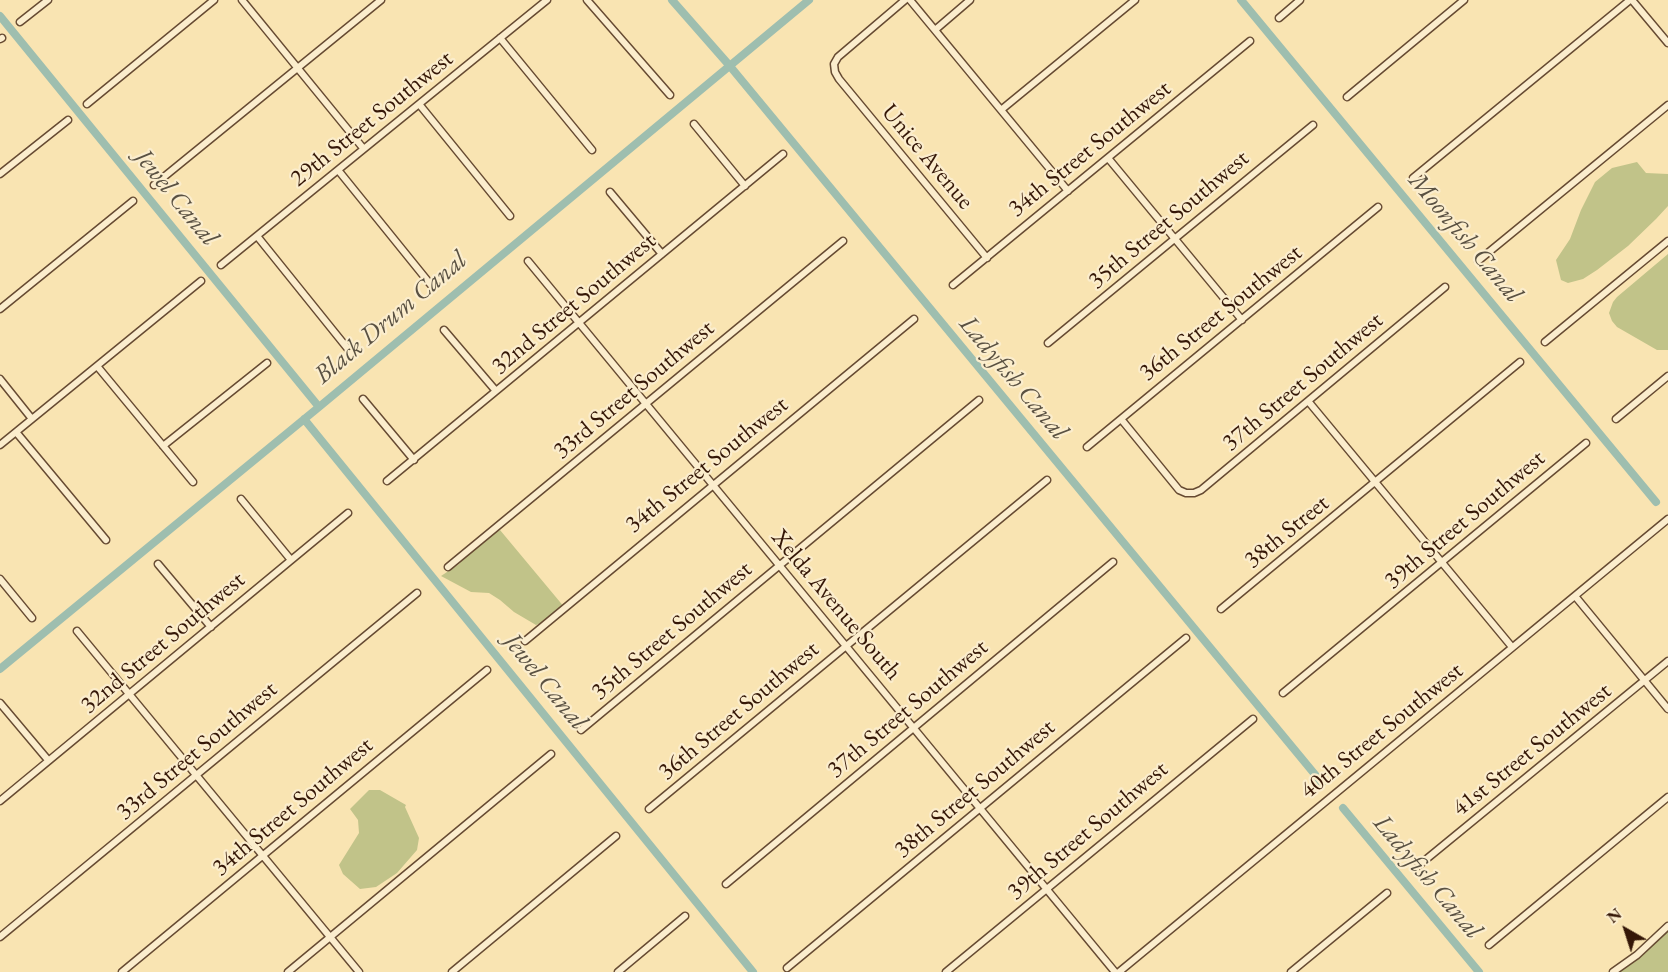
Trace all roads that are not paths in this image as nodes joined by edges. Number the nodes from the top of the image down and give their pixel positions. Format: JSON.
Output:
{"nodes":[{"id":1,"x":48,"y":0,"type":"edge"},
{"id":2,"x":214,"y":0,"type":"edge"},
{"id":3,"x":242,"y":0,"type":"edge"},
{"id":4,"x":381,"y":0,"type":"edge"},
{"id":5,"x":547,"y":0,"type":"edge"},
{"id":6,"x":587,"y":0,"type":"edge"},
{"id":7,"x":905,"y":0,"type":"edge"},
{"id":8,"x":910,"y":0,"type":"edge"},
{"id":9,"x":970,"y":0,"type":"edge"},
{"id":10,"x":1135,"y":0,"type":"edge"},
{"id":11,"x":1300,"y":0,"type":"edge"},
{"id":12,"x":1464,"y":0,"type":"edge"},
{"id":13,"x":1631,"y":0,"type":"edge"},
{"id":14,"x":1279,"y":18,"type":"dead end"},
{"id":15,"x":20,"y":22,"type":"dead end"},
{"id":16,"x":934,"y":30,"type":"junction"},
{"id":17,"x":500,"y":38,"type":"junction"},
{"id":18,"x":1250,"y":41,"type":"dead end"},
{"id":19,"x":1668,"y":44,"type":"edge"},
{"id":20,"x":298,"y":68,"type":"junction"},
{"id":21,"x":670,"y":94,"type":"dead end"},
{"id":22,"x":1347,"y":97,"type":"dead end"},
{"id":23,"x":87,"y":104,"type":"dead end"},
{"id":24,"x":419,"y":104,"type":"junction"},
{"id":25,"x":1668,"y":105,"type":"edge"},
{"id":26,"x":1001,"y":110,"type":"junction"},
{"id":27,"x":68,"y":120,"type":"dead end"},
{"id":28,"x":694,"y":124,"type":"dead end"},
{"id":29,"x":1313,"y":125,"type":"dead end"},
{"id":30,"x":363,"y":148,"type":"junction"},
{"id":31,"x":592,"y":150,"type":"dead end"},
{"id":32,"x":783,"y":154,"type":"dead end"},
{"id":33,"x":1108,"y":158,"type":"junction"},
{"id":34,"x":338,"y":170,"type":"junction"},
{"id":35,"x":0,"y":174,"type":"edge"},
{"id":36,"x":1413,"y":178,"type":"dead end"},
{"id":37,"x":154,"y":184,"type":"dead end"},
{"id":38,"x":745,"y":186,"type":"junction"},
{"id":39,"x":1068,"y":191,"type":"junction"},
{"id":40,"x":610,"y":192,"type":"dead end"},
{"id":41,"x":134,"y":201,"type":"dead end"},
{"id":42,"x":1378,"y":207,"type":"dead end"},
{"id":43,"x":510,"y":216,"type":"dead end"},
{"id":44,"x":257,"y":236,"type":"junction"},
{"id":45,"x":1175,"y":239,"type":"junction"},
{"id":46,"x":843,"y":241,"type":"dead end"},
{"id":47,"x":1668,"y":241,"type":"edge"},
{"id":48,"x":662,"y":254,"type":"junction"},
{"id":49,"x":987,"y":258,"type":"junction"},
{"id":50,"x":528,"y":261,"type":"dead end"},
{"id":51,"x":1478,"y":261,"type":"dead end"},
{"id":52,"x":221,"y":266,"type":"dead end"},
{"id":53,"x":201,"y":281,"type":"dead end"},
{"id":54,"x":431,"y":285,"type":"dead end"},
{"id":55,"x":953,"y":285,"type":"dead end"},
{"id":56,"x":1445,"y":287,"type":"dead end"},
{"id":57,"x":0,"y":309,"type":"edge"},
{"id":58,"x":914,"y":319,"type":"dead end"},
{"id":59,"x":1242,"y":320,"type":"junction"},
{"id":60,"x":579,"y":323,"type":"junction"},
{"id":61,"x":444,"y":330,"type":"dead end"},
{"id":62,"x":1545,"y":342,"type":"dead end"},
{"id":63,"x":1048,"y":343,"type":"dead end"},
{"id":64,"x":352,"y":354,"type":"dead end"},
{"id":65,"x":1520,"y":362,"type":"dead end"},
{"id":66,"x":267,"y":363,"type":"dead end"},
{"id":67,"x":97,"y":366,"type":"junction"},
{"id":68,"x":1668,"y":376,"type":"edge"},
{"id":69,"x":0,"y":378,"type":"edge"},
{"id":70,"x":496,"y":391,"type":"junction"},
{"id":71,"x":363,"y":399,"type":"dead end"},
{"id":72,"x":979,"y":400,"type":"dead end"},
{"id":73,"x":1308,"y":401,"type":"junction"},
{"id":74,"x":646,"y":404,"type":"junction"},
{"id":75,"x":32,"y":419,"type":"junction"},
{"id":76,"x":1121,"y":419,"type":"junction"},
{"id":77,"x":1616,"y":419,"type":"dead end"},
{"id":78,"x":16,"y":432,"type":"junction"},
{"id":79,"x":1586,"y":443,"type":"dead end"},
{"id":80,"x":0,"y":445,"type":"edge"},
{"id":81,"x":164,"y":446,"type":"junction"},
{"id":82,"x":1087,"y":447,"type":"dead end"},
{"id":83,"x":414,"y":460,"type":"junction"},
{"id":84,"x":1047,"y":480,"type":"dead end"},
{"id":85,"x":387,"y":481,"type":"dead end"},
{"id":86,"x":193,"y":482,"type":"dead end"},
{"id":87,"x":1375,"y":482,"type":"junction"},
{"id":88,"x":713,"y":484,"type":"junction"},
{"id":89,"x":241,"y":499,"type":"dead end"},
{"id":90,"x":348,"y":513,"type":"dead end"},
{"id":91,"x":1668,"y":519,"type":"edge"},
{"id":92,"x":106,"y":540,"type":"dead end"},
{"id":93,"x":291,"y":560,"type":"junction"},
{"id":94,"x":1113,"y":562,"type":"dead end"},
{"id":95,"x":1442,"y":562,"type":"junction"},
{"id":96,"x":158,"y":564,"type":"dead end"},
{"id":97,"x":780,"y":566,"type":"junction"},
{"id":98,"x":448,"y":567,"type":"dead end"},
{"id":99,"x":0,"y":579,"type":"edge"},
{"id":100,"x":417,"y":593,"type":"dead end"},
{"id":101,"x":1575,"y":596,"type":"junction"},
{"id":102,"x":1221,"y":609,"type":"dead end"},
{"id":103,"x":32,"y":618,"type":"dead end"},
{"id":104,"x":211,"y":627,"type":"junction"},
{"id":105,"x":77,"y":631,"type":"dead end"},
{"id":106,"x":1186,"y":638,"type":"dead end"},
{"id":107,"x":525,"y":641,"type":"dead end"},
{"id":108,"x":846,"y":646,"type":"junction"},
{"id":109,"x":1512,"y":647,"type":"junction"},
{"id":110,"x":1668,"y":661,"type":"edge"},
{"id":111,"x":487,"y":670,"type":"dead end"},
{"id":112,"x":1644,"y":681,"type":"junction"},
{"id":113,"x":130,"y":693,"type":"junction"},
{"id":114,"x":1283,"y":693,"type":"dead end"},
{"id":115,"x":0,"y":703,"type":"edge"},
{"id":116,"x":1668,"y":709,"type":"edge"},
{"id":117,"x":1253,"y":718,"type":"dead end"},
{"id":118,"x":913,"y":727,"type":"junction"},
{"id":119,"x":581,"y":730,"type":"dead end"},
{"id":120,"x":551,"y":754,"type":"dead end"},
{"id":121,"x":48,"y":760,"type":"junction"},
{"id":122,"x":196,"y":775,"type":"junction"},
{"id":123,"x":1668,"y":797,"type":"edge"},
{"id":124,"x":0,"y":801,"type":"edge"},
{"id":125,"x":980,"y":808,"type":"junction"},
{"id":126,"x":649,"y":809,"type":"dead end"},
{"id":127,"x":616,"y":836,"type":"dead end"},
{"id":128,"x":263,"y":856,"type":"junction"},
{"id":129,"x":1418,"y":866,"type":"dead end"},
{"id":130,"x":726,"y":884,"type":"dead end"},
{"id":131,"x":1046,"y":889,"type":"junction"},
{"id":132,"x":1387,"y":893,"type":"dead end"},
{"id":133,"x":685,"y":916,"type":"dead end"},
{"id":134,"x":1668,"y":926,"type":"edge"},
{"id":135,"x":0,"y":937,"type":"edge"},
{"id":136,"x":330,"y":937,"type":"junction"},
{"id":137,"x":1489,"y":945,"type":"dead end"},
{"id":138,"x":787,"y":968,"type":"dead end"},
{"id":139,"x":122,"y":972,"type":"edge"},
{"id":140,"x":288,"y":972,"type":"edge"},
{"id":141,"x":359,"y":972,"type":"edge"},
{"id":142,"x":452,"y":972,"type":"edge"},
{"id":143,"x":618,"y":972,"type":"edge"},
{"id":144,"x":946,"y":972,"type":"edge"},
{"id":145,"x":1117,"y":972,"type":"edge"},
{"id":146,"x":1291,"y":972,"type":"edge"},
{"id":147,"x":1613,"y":972,"type":"edge"}],
"edges":[{"from":1,"to":15,"type":"street"},
{"from":2,"to":23,"type":"street"},
{"from":3,"to":20,"type":"street"},
{"from":4,"to":20,"type":"street"},
{"from":5,"to":17,"type":"street","name":"29th Street Southwest"},
{"from":6,"to":21,"type":"street"},
{"from":7,"to":49,"type":"street","name":"Unice Avenue"},
{"from":8,"to":16,"type":"street"},
{"from":9,"to":16,"type":"street"},
{"from":10,"to":26,"type":"street"},
{"from":11,"to":14,"type":"street"},
{"from":12,"to":22,"type":"street"},
{"from":13,"to":19,"type":"street"},
{"from":13,"to":36,"type":"street"},
{"from":16,"to":26,"type":"street"},
{"from":17,"to":24,"type":"street","name":"29th Street Southwest"},
{"from":17,"to":31,"type":"street"},
{"from":18,"to":33,"type":"street","name":"34th Street Southwest"},
{"from":20,"to":30,"type":"street"},
{"from":20,"to":37,"type":"street"},
{"from":24,"to":30,"type":"street","name":"29th Street Southwest"},
{"from":24,"to":43,"type":"street"},
{"from":25,"to":51,"type":"street"},
{"from":26,"to":39,"type":"street"},
{"from":27,"to":35,"type":"street"},
{"from":28,"to":38,"type":"street"},
{"from":29,"to":45,"type":"street","name":"35th Street Southwest"},
{"from":30,"to":34,"type":"street","name":"29th Street Southwest"},
{"from":32,"to":38,"type":"street","name":"32nd Street Southwest"},
{"from":33,"to":39,"type":"street","name":"34th Street Southwest"},
{"from":33,"to":45,"type":"street"},
{"from":34,"to":44,"type":"street","name":"29th Street Southwest"},
{"from":34,"to":54,"type":"street"},
{"from":38,"to":48,"type":"street","name":"32nd Street Southwest"},
{"from":39,"to":49,"type":"street","name":"34th Street Southwest"},
{"from":40,"to":48,"type":"street"},
{"from":41,"to":57,"type":"street"},
{"from":42,"to":59,"type":"street","name":"36th Street Southwest"},
{"from":44,"to":52,"type":"street","name":"29th Street Southwest"},
{"from":44,"to":64,"type":"street"},
{"from":45,"to":59,"type":"street"},
{"from":45,"to":63,"type":"street","name":"35th Street Southwest"},
{"from":46,"to":74,"type":"street","name":"33rd Street Southwest"},
{"from":47,"to":62,"type":"street"},
{"from":48,"to":60,"type":"street","name":"32nd Street Southwest"},
{"from":49,"to":55,"type":"street","name":"34th Street Southwest"},
{"from":50,"to":60,"type":"street","name":"Xelda Avenue South"},
{"from":53,"to":67,"type":"street"},
{"from":56,"to":73,"type":"street","name":"37th Street Southwest"},
{"from":58,"to":88,"type":"street","name":"34th Street Southwest"},
{"from":59,"to":76,"type":"street","name":"36th Street Southwest"},
{"from":60,"to":70,"type":"street","name":"32nd Street Southwest"},
{"from":60,"to":74,"type":"street","name":"Xelda Avenue South"},
{"from":61,"to":70,"type":"street"},
{"from":65,"to":87,"type":"street"},
{"from":66,"to":81,"type":"street"},
{"from":67,"to":75,"type":"street"},
{"from":67,"to":81,"type":"street"},
{"from":68,"to":77,"type":"street"},
{"from":69,"to":75,"type":"street"},
{"from":70,"to":83,"type":"street","name":"32nd Street Southwest"},
{"from":71,"to":83,"type":"street"},
{"from":72,"to":97,"type":"street","name":"35th Street Southwest"},
{"from":73,"to":76,"type":"street","name":"37th Street Southwest"},
{"from":73,"to":87,"type":"street"},
{"from":74,"to":88,"type":"street","name":"Xelda Avenue South"},
{"from":74,"to":98,"type":"street","name":"33rd Street Southwest"},
{"from":75,"to":78,"type":"street"},
{"from":76,"to":82,"type":"street","name":"36th Street Southwest"},
{"from":78,"to":80,"type":"street"},
{"from":78,"to":92,"type":"street"},
{"from":79,"to":95,"type":"street","name":"39th Street Southwest"},
{"from":81,"to":86,"type":"street"},
{"from":83,"to":85,"type":"street","name":"32nd Street Southwest"},
{"from":84,"to":108,"type":"street","name":"36th Street Southwest"},
{"from":87,"to":95,"type":"street"},
{"from":87,"to":102,"type":"street","name":"38th Street"},
{"from":88,"to":97,"type":"street","name":"Xelda Avenue South"},
{"from":88,"to":107,"type":"street","name":"34th Street Southwest"},
{"from":89,"to":93,"type":"street"},
{"from":90,"to":93,"type":"street","name":"32nd Street Southwest"},
{"from":91,"to":101,"type":"street","name":"40th Street Southwest"},
{"from":93,"to":104,"type":"street","name":"32nd Street Southwest"},
{"from":94,"to":118,"type":"street","name":"37th Street Southwest"},
{"from":95,"to":109,"type":"street"},
{"from":95,"to":114,"type":"street","name":"39th Street Southwest"},
{"from":96,"to":104,"type":"street"},
{"from":97,"to":108,"type":"street","name":"Xelda Avenue South"},
{"from":97,"to":119,"type":"street","name":"35th Street Southwest"},
{"from":99,"to":103,"type":"street"},
{"from":100,"to":122,"type":"street","name":"33rd Street Southwest"},
{"from":101,"to":109,"type":"street","name":"40th Street Southwest"},
{"from":101,"to":112,"type":"street"},
{"from":104,"to":113,"type":"street","name":"32nd Street Southwest"},
{"from":105,"to":113,"type":"street"},
{"from":106,"to":125,"type":"street","name":"38th Street Southwest"},
{"from":108,"to":118,"type":"street","name":"Xelda Avenue South"},
{"from":108,"to":126,"type":"street","name":"36th Street Southwest"},
{"from":109,"to":145,"type":"street","name":"40th Street Southwest"},
{"from":110,"to":112,"type":"street","name":"41st Street Southwest"},
{"from":111,"to":128,"type":"street","name":"34th Street Southwest"},
{"from":112,"to":116,"type":"street"},
{"from":112,"to":129,"type":"street","name":"41st Street Southwest"},
{"from":113,"to":121,"type":"street","name":"32nd Street Southwest"},
{"from":113,"to":122,"type":"street"},
{"from":115,"to":121,"type":"street"},
{"from":117,"to":131,"type":"street","name":"39th Street Southwest"},
{"from":118,"to":125,"type":"street","name":"Xelda Avenue South"},
{"from":118,"to":130,"type":"street","name":"37th Street Southwest"},
{"from":120,"to":136,"type":"street"},
{"from":121,"to":124,"type":"street","name":"32nd Street Southwest"},
{"from":122,"to":128,"type":"street"},
{"from":122,"to":135,"type":"street","name":"33rd Street Southwest"},
{"from":123,"to":137,"type":"street"},
{"from":125,"to":131,"type":"street","name":"Xelda Avenue South"},
{"from":125,"to":138,"type":"street","name":"38th Street Southwest"},
{"from":127,"to":142,"type":"street"},
{"from":128,"to":136,"type":"street"},
{"from":128,"to":139,"type":"street","name":"34th Street Southwest"},
{"from":131,"to":144,"type":"street","name":"39th Street Southwest"},
{"from":131,"to":145,"type":"street","name":"Xelda Avenue South"},
{"from":132,"to":146,"type":"street"},
{"from":133,"to":143,"type":"street"},
{"from":134,"to":147,"type":"street"},
{"from":136,"to":140,"type":"street"},
{"from":136,"to":141,"type":"street"}]}
